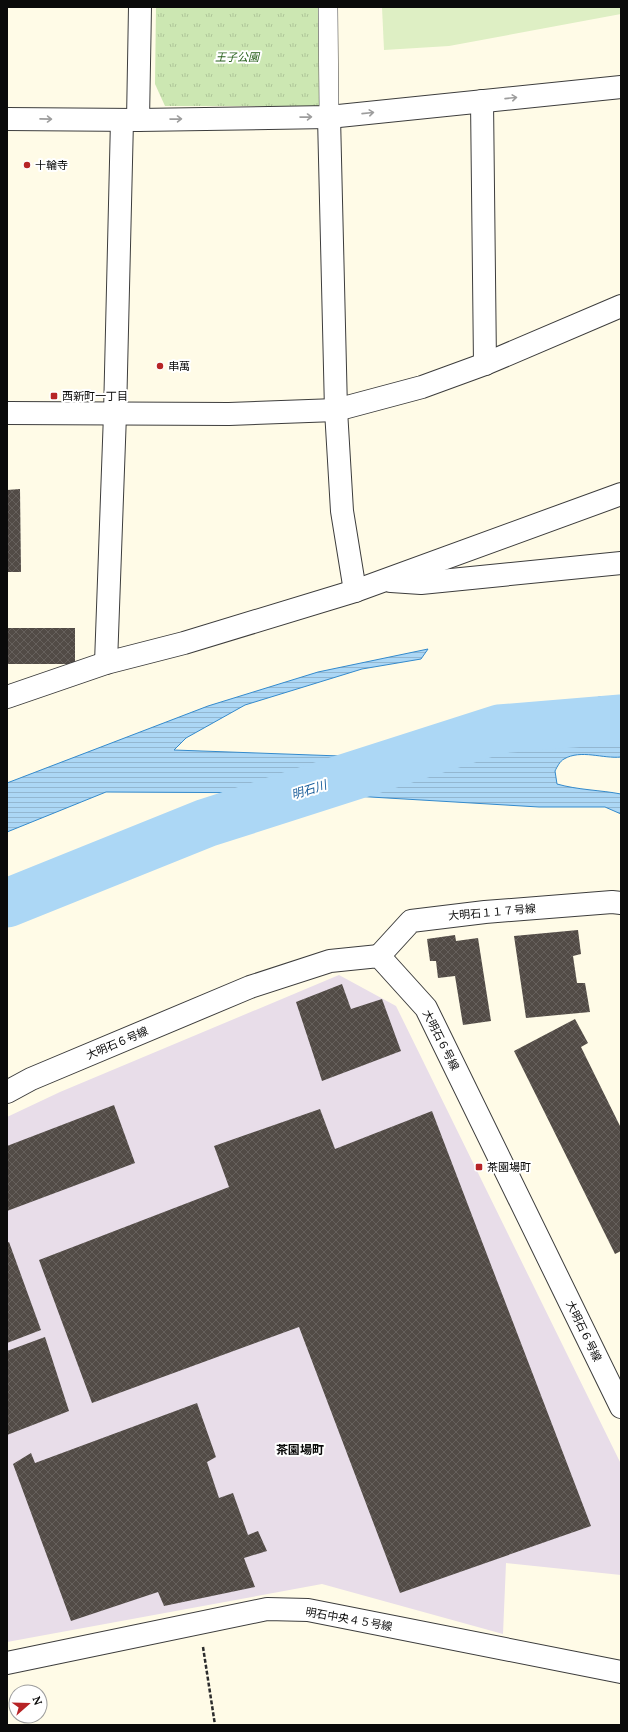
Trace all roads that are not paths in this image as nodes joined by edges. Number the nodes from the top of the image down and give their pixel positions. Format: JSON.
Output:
{"nodes":[{"id":1,"x":140,"y":7,"type":"edge"},
{"id":2,"x":328,"y":7,"type":"edge"},
{"id":3,"x":621,"y":87,"type":"edge"},
{"id":4,"x":482,"y":101,"type":"junction"},
{"id":5,"x":329,"y":116,"type":"junction"},
{"id":6,"x":7,"y":119,"type":"edge"},
{"id":7,"x":130,"y":120,"type":"junction"},
{"id":8,"x":621,"y":306,"type":"edge"},
{"id":9,"x":485,"y":364,"type":"junction"},
{"id":10,"x":336,"y":410,"type":"junction"},
{"id":11,"x":7,"y":413,"type":"edge"},
{"id":12,"x":115,"y":414,"type":"junction"},
{"id":13,"x":621,"y":494,"type":"edge"},
{"id":14,"x":621,"y":563,"type":"edge"},
{"id":15,"x":384,"y":580,"type":"junction"},
{"id":16,"x":355,"y":591,"type":"junction"},
{"id":17,"x":106,"y":664,"type":"junction"},
{"id":18,"x":7,"y":697,"type":"edge"},
{"id":19,"x":621,"y":903,"type":"edge"},
{"id":20,"x":380,"y":956,"type":"junction"},
{"id":21,"x":7,"y":1092,"type":"edge"},
{"id":22,"x":621,"y":1406,"type":"edge"},
{"id":23,"x":7,"y":1663,"type":"edge"},
{"id":24,"x":621,"y":1672,"type":"edge"}],
"edges":[{"from":1,"to":7,"type":"street"},
{"from":2,"to":5,"type":"street"},
{"from":4,"to":3,"type":"street","one_way":true},
{"from":5,"to":4,"type":"street","one_way":true},
{"from":4,"to":9,"type":"street"},
{"from":7,"to":5,"type":"street","one_way":true},
{"from":5,"to":10,"type":"street"},
{"from":6,"to":7,"type":"street","one_way":true},
{"from":7,"to":12,"type":"street"},
{"from":8,"to":9,"type":"street"},
{"from":9,"to":10,"type":"street"},
{"from":10,"to":12,"type":"street"},
{"from":10,"to":16,"type":"street"},
{"from":11,"to":12,"type":"street"},
{"from":12,"to":17,"type":"street"},
{"from":13,"to":15,"type":"street"},
{"from":14,"to":15,"type":"street"},
{"from":15,"to":16,"type":"street"},
{"from":16,"to":17,"type":"street"},
{"from":17,"to":18,"type":"street"},
{"from":19,"to":20,"type":"street","name":"大明石１１７号線"},
{"from":20,"to":21,"type":"street","name":"大明石６号線"},
{"from":20,"to":22,"type":"street","name":"大明石６号線"},
{"from":23,"to":24,"type":"street","name":"明石中央４５号線"}]}
